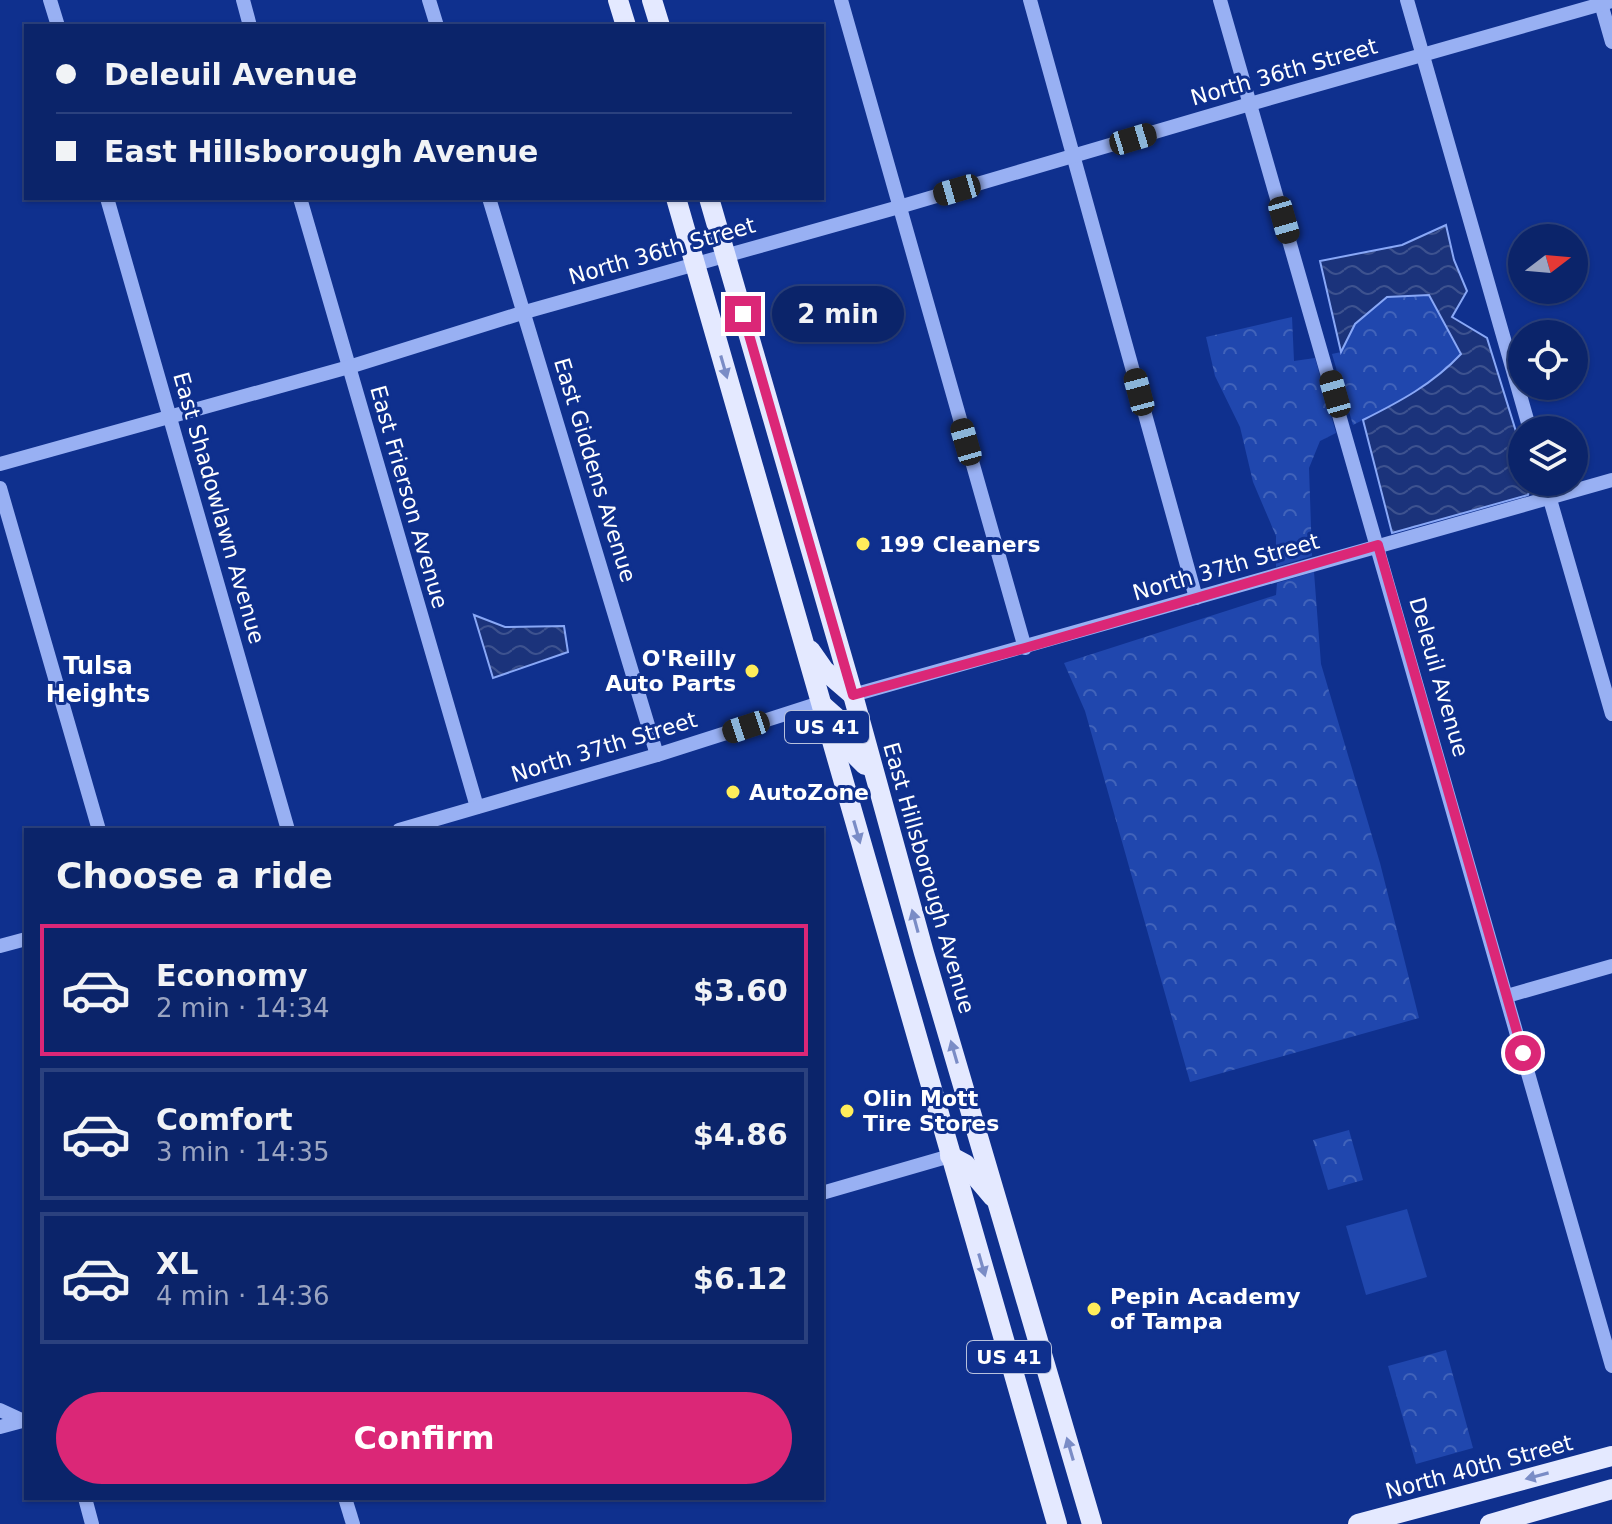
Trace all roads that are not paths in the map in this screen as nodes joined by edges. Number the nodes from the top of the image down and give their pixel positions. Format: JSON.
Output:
{"nodes":[{"id":1,"x":50,"y":0,"type":"edge"},
{"id":2,"x":243,"y":0,"type":"edge"},
{"id":3,"x":429,"y":0,"type":"edge"},
{"id":4,"x":618,"y":0,"type":"edge"},
{"id":5,"x":652,"y":0,"type":"edge"},
{"id":6,"x":841,"y":0,"type":"edge"},
{"id":7,"x":1030,"y":0,"type":"edge"},
{"id":8,"x":1220,"y":0,"type":"edge"},
{"id":9,"x":1407,"y":0,"type":"edge"},
{"id":10,"x":1604,"y":2,"type":"edge"},
{"id":11,"x":57,"y":24,"type":"edge"},
{"id":12,"x":249,"y":24,"type":"edge"},
{"id":13,"x":436,"y":24,"type":"edge"},
{"id":14,"x":625,"y":24,"type":"edge"},
{"id":15,"x":659,"y":24,"type":"edge"},
{"id":16,"x":1612,"y":42,"type":"edge"},
{"id":17,"x":1423,"y":55,"type":"junction"},
{"id":18,"x":1250,"y":104,"type":"junction"},
{"id":19,"x":1075,"y":156,"type":"junction"},
{"id":20,"x":108,"y":200,"type":"edge"},
{"id":21,"x":301,"y":200,"type":"edge"},
{"id":22,"x":490,"y":200,"type":"edge"},
{"id":23,"x":677,"y":200,"type":"edge"},
{"id":24,"x":710,"y":200,"type":"edge"},
{"id":25,"x":899,"y":207,"type":"junction"},
{"id":26,"x":726,"y":256,"type":"junction"},
{"id":27,"x":695,"y":265,"type":"junction"},
{"id":28,"x":525,"y":312,"type":"junction"},
{"id":29,"x":349,"y":367,"type":"junction"},
{"id":30,"x":170,"y":416,"type":"junction"},
{"id":31,"x":1526,"y":416,"type":"edge"},
{"id":32,"x":0,"y":464,"type":"edge"},
{"id":33,"x":1612,"y":480,"type":"edge"},
{"id":34,"x":0,"y":488,"type":"edge"},
{"id":35,"x":1550,"y":498,"type":"junction"},
{"id":36,"x":1378,"y":545,"type":"junction"},
{"id":37,"x":1196,"y":598,"type":"junction"},
{"id":38,"x":801,"y":636,"type":"junction"},
{"id":39,"x":1025,"y":648,"type":"junction"},
{"id":40,"x":853,"y":695,"type":"junction"},
{"id":41,"x":820,"y":703,"type":"junction"},
{"id":42,"x":1612,"y":714,"type":"edge"},
{"id":43,"x":657,"y":755,"type":"junction"},
{"id":44,"x":872,"y":769,"type":"junction"},
{"id":45,"x":477,"y":807,"type":"junction"},
{"id":46,"x":98,"y":828,"type":"edge"},
{"id":47,"x":287,"y":828,"type":"edge"},
{"id":48,"x":406,"y":828,"type":"edge"},
{"id":49,"x":24,"y":940,"type":"edge"},
{"id":50,"x":0,"y":946,"type":"edge"},
{"id":51,"x":895,"y":959,"type":"junction"},
{"id":52,"x":1612,"y":966,"type":"edge"},
{"id":53,"x":932,"y":979,"type":"junction"},
{"id":54,"x":1507,"y":996,"type":"junction"},
{"id":55,"x":950,"y":1156,"type":"junction"},
{"id":56,"x":824,"y":1192,"type":"edge"},
{"id":57,"x":1001,"y":1207,"type":"junction"},
{"id":58,"x":1612,"y":1366,"type":"edge"},
{"id":59,"x":0,"y":1410,"type":"edge"},
{"id":60,"x":24,"y":1421,"type":"edge"},
{"id":61,"x":24,"y":1421,"type":"edge"},
{"id":62,"x":0,"y":1427,"type":"edge"},
{"id":63,"x":1612,"y":1456,"type":"edge"},
{"id":64,"x":1612,"y":1489,"type":"edge"},
{"id":65,"x":86,"y":1500,"type":"edge"},
{"id":66,"x":346,"y":1500,"type":"edge"},
{"id":67,"x":92,"y":1524,"type":"edge"},
{"id":68,"x":353,"y":1524,"type":"edge"},
{"id":69,"x":1057,"y":1524,"type":"edge"},
{"id":70,"x":1092,"y":1524,"type":"edge"},
{"id":71,"x":1358,"y":1524,"type":"edge"},
{"id":72,"x":1490,"y":1524,"type":"edge"}],
"edges":[{"from":1,"to":11,"type":"street"},
{"from":2,"to":12,"type":"street"},
{"from":3,"to":13,"type":"street"},
{"from":4,"to":14,"type":"main road"},
{"from":5,"to":15,"type":"main road"},
{"from":6,"to":25,"type":"street"},
{"from":7,"to":19,"type":"street"},
{"from":8,"to":18,"type":"street","name":"Deleuil Avenue"},
{"from":9,"to":17,"type":"street"},
{"from":10,"to":16,"type":"street"},
{"from":10,"to":17,"type":"street","name":"North 36th Street"},
{"from":17,"to":18,"type":"street","name":"North 36th Street"},
{"from":17,"to":31,"type":"street"},
{"from":18,"to":19,"type":"street","name":"North 36th Street"},
{"from":18,"to":36,"type":"street","name":"Deleuil Avenue"},
{"from":19,"to":25,"type":"street","name":"North 36th Street"},
{"from":19,"to":37,"type":"street"},
{"from":20,"to":30,"type":"street","name":"East Shadowlawn Avenue"},
{"from":21,"to":29,"type":"street","name":"East Frierson Avenue"},
{"from":22,"to":28,"type":"street","name":"East Giddens Avenue"},
{"from":23,"to":27,"type":"main road","number":"US 41"},
{"from":24,"to":26,"type":"main road","name":"East Hillsborough Avenue","number":"US 41"},
{"from":25,"to":26,"type":"street","name":"North 36th Street"},
{"from":25,"to":39,"type":"street"},
{"from":26,"to":27,"type":"street","name":"North 36th Street"},
{"from":26,"to":40,"type":"main road","name":"East Hillsborough Avenue","number":"US 41"},
{"from":27,"to":28,"type":"street","name":"North 36th Street"},
{"from":27,"to":38,"type":"main road","number":"US 41","one_way":true},
{"from":28,"to":29,"type":"street","name":"North 36th Street"},
{"from":28,"to":43,"type":"street","name":"East Giddens Avenue"},
{"from":29,"to":30,"type":"street","name":"North 36th Street"},
{"from":29,"to":45,"type":"street","name":"East Frierson Avenue"},
{"from":30,"to":32,"type":"street","name":"North 36th Street"},
{"from":30,"to":47,"type":"street","name":"East Shadowlawn Avenue"},
{"from":33,"to":35,"type":"street","name":"North 37th Street"},
{"from":34,"to":46,"type":"street"},
{"from":35,"to":36,"type":"street","name":"North 37th Street"},
{"from":35,"to":42,"type":"street"},
{"from":36,"to":37,"type":"street","name":"North 37th Street"},
{"from":36,"to":54,"type":"street","name":"Deleuil Avenue"},
{"from":37,"to":39,"type":"street","name":"North 37th Street"},
{"from":38,"to":40,"type":"main road"},
{"from":38,"to":41,"type":"main road","number":"US 41"},
{"from":39,"to":40,"type":"street","name":"North 37th Street"},
{"from":40,"to":44,"type":"main road","name":"East Hillsborough Avenue","number":"US 41"},
{"from":41,"to":43,"type":"street","name":"North 37th Street"},
{"from":41,"to":44,"type":"main road"},
{"from":41,"to":51,"type":"main road","number":"US 41","one_way":true},
{"from":43,"to":45,"type":"street","name":"North 37th Street"},
{"from":53,"to":44,"type":"main road","name":"East Hillsborough Avenue","number":"US 41","one_way":true},
{"from":45,"to":48,"type":"street","name":"North 37th Street"},
{"from":49,"to":50,"type":"street"},
{"from":51,"to":53,"type":"main road"},
{"from":51,"to":55,"type":"main road","number":"US 41"},
{"from":52,"to":54,"type":"street"},
{"from":57,"to":53,"type":"main road","name":"East Hillsborough Avenue","number":"US 41","one_way":true},
{"from":54,"to":58,"type":"street","name":"Deleuil Avenue"},
{"from":55,"to":56,"type":"street"},
{"from":55,"to":57,"type":"main road"},
{"from":55,"to":69,"type":"main road","number":"US 41","one_way":true},
{"from":70,"to":57,"type":"main road","name":"East Hillsborough Avenue","number":"US 41","one_way":true},
{"from":59,"to":60,"type":"street"},
{"from":61,"to":62,"type":"street"},
{"from":63,"to":71,"type":"main road","name":"North 40th Street","one_way":true},
{"from":64,"to":72,"type":"main road"},
{"from":65,"to":67,"type":"street"},
{"from":66,"to":68,"type":"street"}]}
